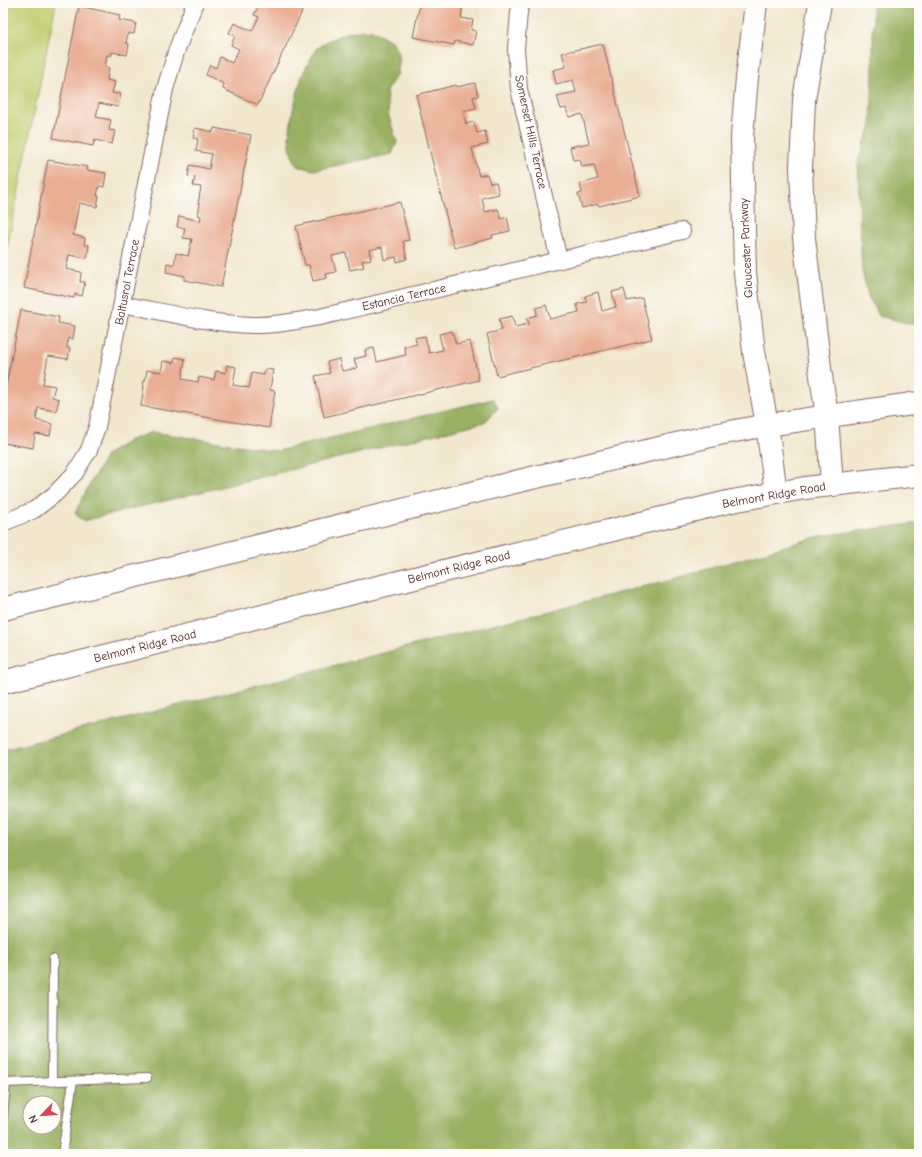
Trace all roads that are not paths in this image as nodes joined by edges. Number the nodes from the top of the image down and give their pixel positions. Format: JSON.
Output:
{"nodes":[{"id":1,"x":195,"y":3,"type":"edge"},
{"id":2,"x":521,"y":3,"type":"edge"},
{"id":3,"x":756,"y":3,"type":"edge"},
{"id":4,"x":820,"y":3,"type":"edge"},
{"id":5,"x":682,"y":231,"type":"dead end"},
{"id":6,"x":560,"y":260,"type":"junction"},
{"id":7,"x":122,"y":304,"type":"junction"},
{"id":8,"x":919,"y":403,"type":"edge"},
{"id":9,"x":827,"y":416,"type":"junction"},
{"id":10,"x":767,"y":425,"type":"junction"},
{"id":11,"x":919,"y":474,"type":"edge"},
{"id":12,"x":832,"y":485,"type":"junction"},
{"id":13,"x":776,"y":493,"type":"junction"},
{"id":14,"x":3,"y":523,"type":"edge"},
{"id":15,"x":3,"y":609,"type":"edge"},
{"id":16,"x":3,"y":682,"type":"edge"},
{"id":17,"x":53,"y":960,"type":"dead end"},
{"id":18,"x":147,"y":1078,"type":"dead end"},
{"id":19,"x":73,"y":1081,"type":"junction"},
{"id":20,"x":52,"y":1082,"type":"junction"},
{"id":21,"x":5,"y":1083,"type":"edge"},
{"id":22,"x":3,"y":1117,"type":"edge"},
{"id":23,"x":62,"y":1154,"type":"edge"}],
"edges":[{"from":1,"to":7,"type":"street","name":"Baltusrol Terrace"},
{"from":2,"to":6,"type":"street","name":"Somerset Hills Terrace"},
{"from":3,"to":10,"type":"main road","name":"Gloucester Parkway"},
{"from":4,"to":9,"type":"main road"},
{"from":5,"to":6,"type":"street","name":"Estancia Terrace"},
{"from":6,"to":7,"type":"street","name":"Estancia Terrace"},
{"from":7,"to":14,"type":"street","name":"Baltusrol Terrace"},
{"from":8,"to":9,"type":"main road"},
{"from":9,"to":10,"type":"main road"},
{"from":9,"to":12,"type":"main road"},
{"from":10,"to":13,"type":"main road","name":"Gloucester Parkway"},
{"from":10,"to":15,"type":"main road"},
{"from":11,"to":12,"type":"main road","name":"Belmont Ridge Road"},
{"from":12,"to":13,"type":"main road","name":"Belmont Ridge Road"},
{"from":13,"to":16,"type":"main road","name":"Belmont Ridge Road"},
{"from":17,"to":20,"type":"lane"},
{"from":18,"to":19,"type":"lane"},
{"from":19,"to":20,"type":"lane"},
{"from":19,"to":23,"type":"lane"},
{"from":20,"to":21,"type":"lane"},
{"from":21,"to":22,"type":"lane"}]}
